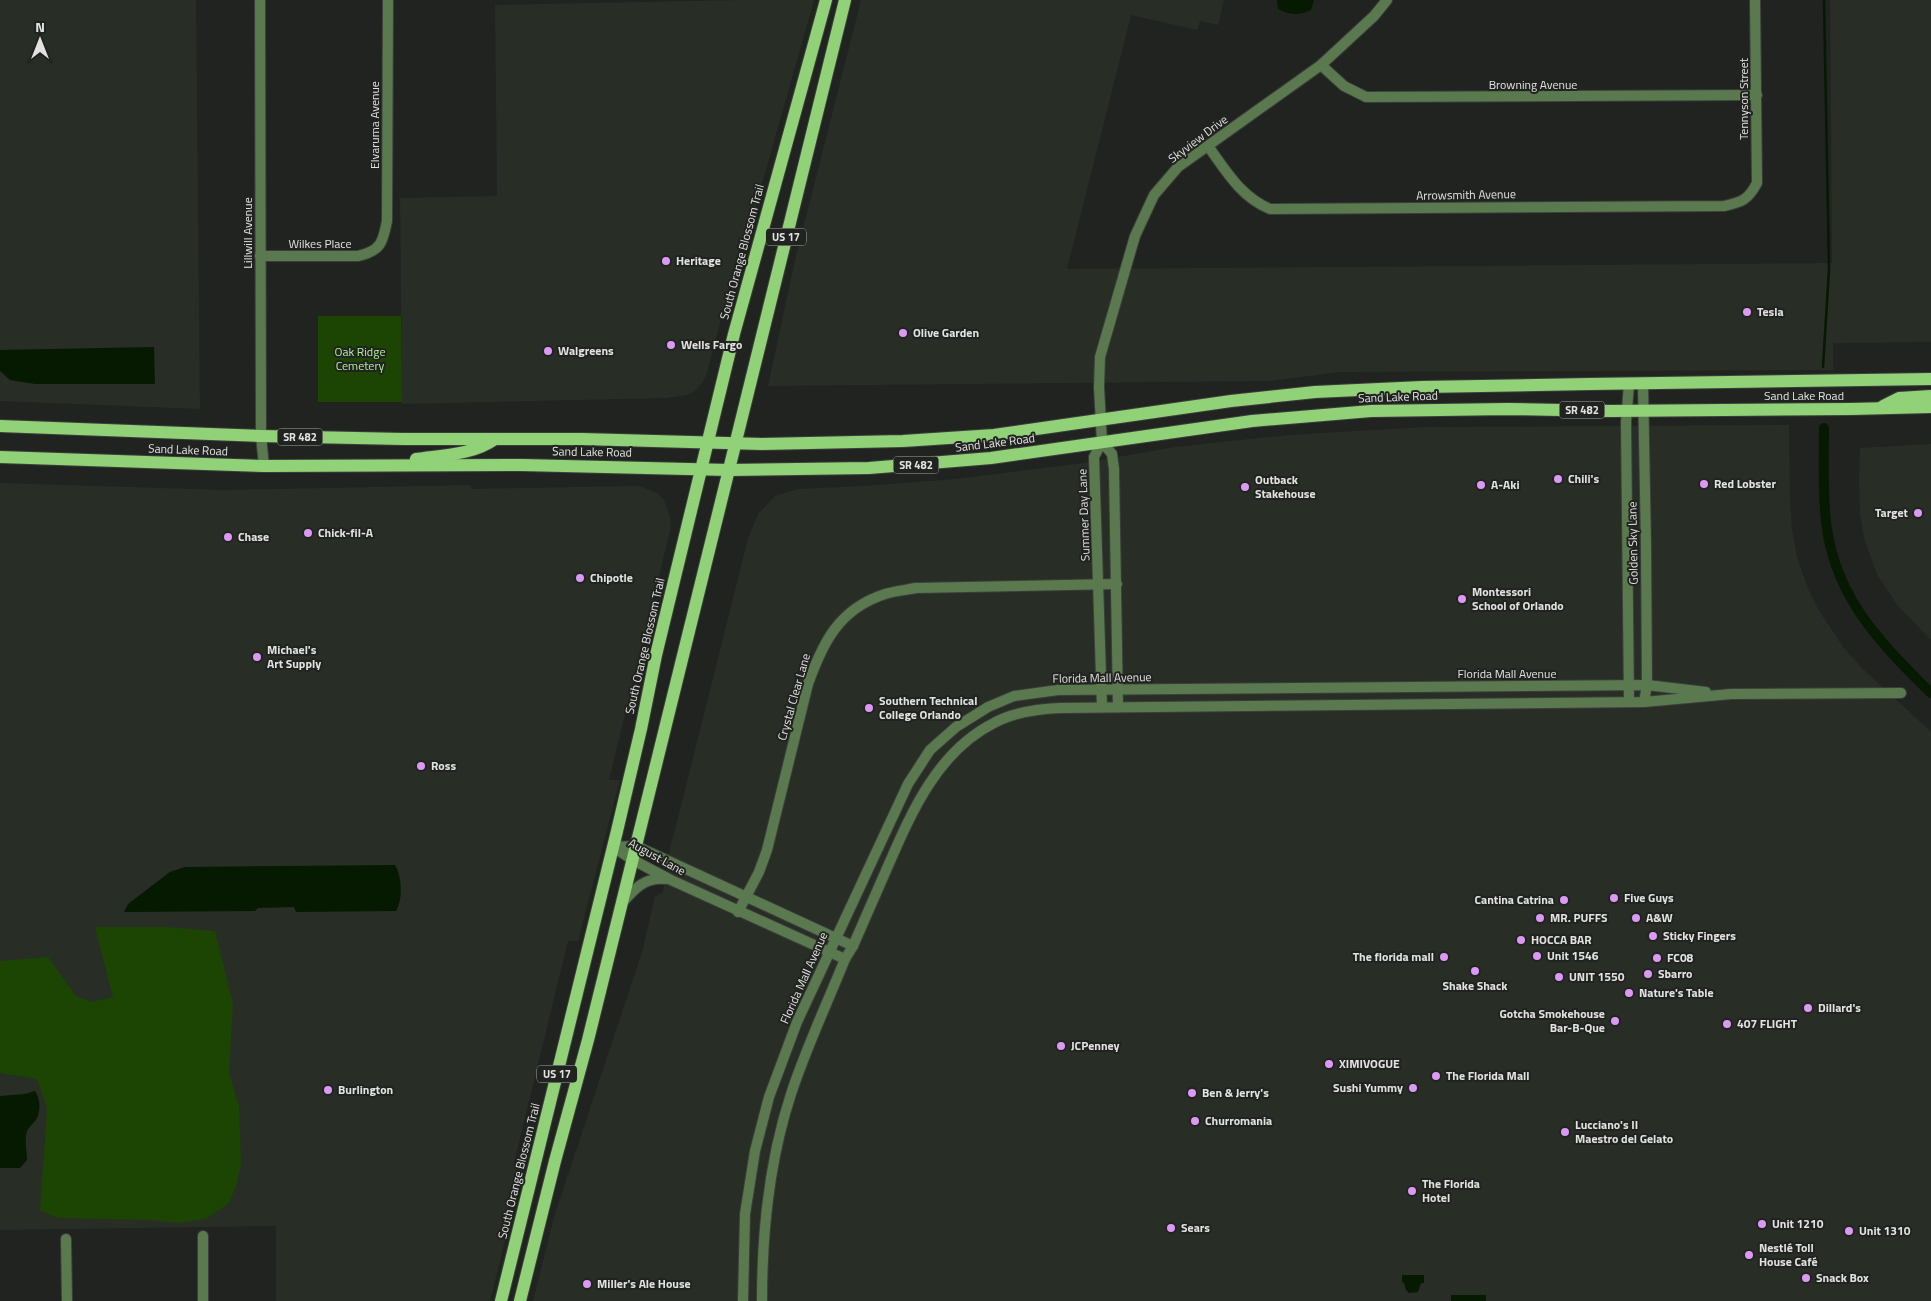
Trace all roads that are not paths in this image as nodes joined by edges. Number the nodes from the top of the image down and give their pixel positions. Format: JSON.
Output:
{"nodes":[{"id":1,"x":260,"y":0,"type":"edge"},
{"id":2,"x":388,"y":0,"type":"edge"},
{"id":3,"x":826,"y":0,"type":"edge"},
{"id":4,"x":838,"y":0,"type":"edge"},
{"id":5,"x":845,"y":0,"type":"edge"},
{"id":6,"x":1387,"y":0,"type":"edge"},
{"id":7,"x":1755,"y":0,"type":"edge"},
{"id":8,"x":841,"y":15,"type":"junction"},
{"id":9,"x":1321,"y":65,"type":"junction"},
{"id":10,"x":1757,"y":95,"type":"junction"},
{"id":11,"x":1208,"y":146,"type":"junction"},
{"id":12,"x":1750,"y":195,"type":"joint"},
{"id":13,"x":379,"y":248,"type":"joint"},
{"id":14,"x":260,"y":256,"type":"junction"},
{"id":15,"x":1931,"y":379,"type":"edge"},
{"id":16,"x":1629,"y":384,"type":"junction"},
{"id":17,"x":1642,"y":384,"type":"junction"},
{"id":18,"x":1315,"y":392,"type":"junction"},
{"id":19,"x":1931,"y":396,"type":"edge"},
{"id":20,"x":1931,"y":407,"type":"edge"},
{"id":21,"x":1876,"y":409,"type":"junction"},
{"id":22,"x":1627,"y":411,"type":"junction"},
{"id":23,"x":1644,"y":411,"type":"junction"},
{"id":24,"x":1314,"y":415,"type":"junction"},
{"id":25,"x":1102,"y":420,"type":"junction"},
{"id":26,"x":0,"y":426,"type":"edge"},
{"id":27,"x":261,"y":436,"type":"junction"},
{"id":28,"x":495,"y":439,"type":"junction"},
{"id":29,"x":1102,"y":442,"type":"junction"},
{"id":30,"x":708,"y":443,"type":"junction"},
{"id":31,"x":735,"y":444,"type":"junction"},
{"id":32,"x":0,"y":457,"type":"edge"},
{"id":33,"x":264,"y":466,"type":"junction"},
{"id":34,"x":365,"y":466,"type":"junction"},
{"id":35,"x":701,"y":469,"type":"junction"},
{"id":36,"x":729,"y":470,"type":"junction"},
{"id":37,"x":1098,"y":584,"type":"junction"},
{"id":38,"x":1117,"y":584,"type":"junction"},
{"id":39,"x":1512,"y":686,"type":"junction"},
{"id":40,"x":1630,"y":686,"type":"junction"},
{"id":41,"x":1647,"y":686,"type":"junction"},
{"id":42,"x":1102,"y":689,"type":"junction"},
{"id":43,"x":1119,"y":689,"type":"junction"},
{"id":44,"x":1901,"y":693,"type":"dead end"},
{"id":45,"x":1731,"y":694,"type":"junction"},
{"id":46,"x":1629,"y":702,"type":"junction"},
{"id":47,"x":1644,"y":702,"type":"junction"},
{"id":48,"x":1511,"y":703,"type":"junction"},
{"id":49,"x":1102,"y":707,"type":"junction"},
{"id":50,"x":1118,"y":708,"type":"junction"},
{"id":51,"x":613,"y":846,"type":"junction"},
{"id":52,"x":636,"y":846,"type":"junction"},
{"id":53,"x":633,"y":860,"type":"junction"},
{"id":54,"x":671,"y":880,"type":"junction"},
{"id":55,"x":748,"y":896,"type":"junction"},
{"id":56,"x":622,"y":904,"type":"junction"},
{"id":57,"x":738,"y":912,"type":"junction"},
{"id":58,"x":836,"y":938,"type":"junction"},
{"id":59,"x":853,"y":946,"type":"junction"},
{"id":60,"x":829,"y":952,"type":"junction"},
{"id":61,"x":845,"y":959,"type":"junction"},
{"id":62,"x":203,"y":1236,"type":"dead end"},
{"id":63,"x":66,"y":1239,"type":"dead end"},
{"id":64,"x":67,"y":1301,"type":"edge"},
{"id":65,"x":203,"y":1301,"type":"edge"},
{"id":66,"x":501,"y":1301,"type":"edge"},
{"id":67,"x":520,"y":1301,"type":"edge"},
{"id":68,"x":742,"y":1301,"type":"edge"},
{"id":69,"x":762,"y":1301,"type":"edge"}],
"edges":[{"from":1,"to":14,"type":"street","name":"Lillwill Avenue"},
{"from":2,"to":13,"type":"street","name":"Elvaruma Avenue"},
{"from":3,"to":30,"type":"main road","name":"South Orange Blossom Trail","number":"US 17"},
{"from":4,"to":8,"type":"main road"},
{"from":5,"to":8,"type":"main road","number":"US 17"},
{"from":6,"to":9,"type":"street","name":"Skyview Drive"},
{"from":7,"to":10,"type":"street","name":"Tennyson Street"},
{"from":8,"to":31,"type":"main road","number":"US 17"},
{"from":9,"to":10,"type":"street","name":"Browning Avenue"},
{"from":9,"to":11,"type":"street","name":"Skyview Drive"},
{"from":10,"to":12,"type":"street","name":"Tennyson Street"},
{"from":11,"to":12,"type":"street","name":"Arrowsmith Avenue"},
{"from":11,"to":25,"type":"street","name":"Skyview Drive"},
{"from":13,"to":14,"type":"street","name":"Wilkes Place"},
{"from":14,"to":27,"type":"street","name":"Lillwill Avenue"},
{"from":15,"to":17,"type":"main road","name":"Sand Lake Road","number":"SR 482"},
{"from":16,"to":17,"type":"main road","name":"Sand Lake Road","number":"SR 482"},
{"from":16,"to":18,"type":"main road","name":"Sand Lake Road","number":"SR 482"},
{"from":16,"to":22,"type":"street","name":"Golden Sky Lane"},
{"from":17,"to":23,"type":"street","name":"Golden Sky Lane"},
{"from":18,"to":24,"type":"main road"},
{"from":18,"to":25,"type":"main road","name":"Sand Lake Road","number":"SR 482"},
{"from":19,"to":21,"type":"main road"},
{"from":20,"to":21,"type":"main road","name":"Sand Lake Road","number":"SR 482"},
{"from":21,"to":23,"type":"main road","name":"Sand Lake Road","number":"SR 482"},
{"from":22,"to":23,"type":"main road","name":"Sand Lake Road","number":"SR 482"},
{"from":22,"to":24,"type":"main road","name":"Sand Lake Road","number":"SR 482"},
{"from":22,"to":40,"type":"street","name":"Golden Sky Lane"},
{"from":23,"to":41,"type":"street","name":"Golden Sky Lane"},
{"from":24,"to":29,"type":"main road","name":"Sand Lake Road","number":"SR 482"},
{"from":25,"to":29,"type":"street","name":"Skyview Drive"},
{"from":25,"to":31,"type":"main road","name":"Sand Lake Road","number":"SR 482"},
{"from":26,"to":27,"type":"main road","name":"Sand Lake Road","number":"SR 482"},
{"from":27,"to":28,"type":"main road","name":"Sand Lake Road","number":"SR 482"},
{"from":27,"to":33,"type":"street","name":"Lillwill Avenue"},
{"from":28,"to":30,"type":"main road","name":"Sand Lake Road","number":"SR 482"},
{"from":28,"to":34,"type":"main road"},
{"from":29,"to":36,"type":"main road","name":"Sand Lake Road","number":"SR 482"},
{"from":29,"to":37,"type":"street","name":"Summer Day Lane"},
{"from":29,"to":38,"type":"street"},
{"from":30,"to":31,"type":"main road","name":"Sand Lake Road","number":"SR 482"},
{"from":30,"to":35,"type":"main road","name":"South Orange Blossom Trail","number":"US 17"},
{"from":31,"to":36,"type":"main road","number":"US 17"},
{"from":32,"to":33,"type":"main road","name":"Sand Lake Road","number":"SR 482"},
{"from":33,"to":34,"type":"main road","name":"Sand Lake Road","number":"SR 482"},
{"from":34,"to":35,"type":"main road","name":"Sand Lake Road","number":"SR 482"},
{"from":35,"to":36,"type":"main road","name":"Sand Lake Road","number":"SR 482"},
{"from":35,"to":51,"type":"main road","name":"South Orange Blossom Trail","number":"US 17"},
{"from":36,"to":52,"type":"main road","number":"US 17"},
{"from":37,"to":38,"type":"street","name":"Crystal Clear Lane"},
{"from":37,"to":42,"type":"street","name":"Summer Day Lane"},
{"from":37,"to":55,"type":"street","name":"Crystal Clear Lane"},
{"from":38,"to":43,"type":"street"},
{"from":39,"to":40,"type":"street","name":"Florida Mall Avenue"},
{"from":39,"to":43,"type":"street","name":"Florida Mall Avenue"},
{"from":39,"to":48,"type":"street"},
{"from":40,"to":41,"type":"street","name":"Florida Mall Avenue"},
{"from":40,"to":46,"type":"street","name":"Golden Sky Lane"},
{"from":41,"to":45,"type":"street","name":"Florida Mall Avenue"},
{"from":41,"to":47,"type":"street","name":"Golden Sky Lane"},
{"from":42,"to":43,"type":"street","name":"Florida Mall Avenue"},
{"from":42,"to":49,"type":"street","name":"Summer Day Lane"},
{"from":42,"to":58,"type":"street","name":"Florida Mall Avenue"},
{"from":43,"to":50,"type":"street"},
{"from":44,"to":45,"type":"street","name":"Florida Mall Avenue"},
{"from":45,"to":47,"type":"street","name":"Florida Mall Avenue"},
{"from":46,"to":47,"type":"street","name":"Florida Mall Avenue"},
{"from":46,"to":48,"type":"street","name":"Florida Mall Avenue"},
{"from":48,"to":50,"type":"street","name":"Florida Mall Avenue"},
{"from":49,"to":50,"type":"street","name":"Florida Mall Avenue"},
{"from":49,"to":59,"type":"street","name":"Florida Mall Avenue"},
{"from":51,"to":52,"type":"street","name":"August Lane"},
{"from":51,"to":53,"type":"street","name":"August Lane"},
{"from":51,"to":66,"type":"main road","name":"South Orange Blossom Trail","number":"US 17"},
{"from":52,"to":53,"type":"main road","number":"US 17"},
{"from":52,"to":55,"type":"street","name":"August Lane"},
{"from":53,"to":54,"type":"street","name":"August Lane"},
{"from":53,"to":56,"type":"main road","number":"US 17"},
{"from":54,"to":56,"type":"street"},
{"from":54,"to":57,"type":"street","name":"August Lane"},
{"from":55,"to":57,"type":"street","name":"Crystal Clear Lane"},
{"from":55,"to":58,"type":"street","name":"August Lane"},
{"from":56,"to":67,"type":"main road","number":"US 17"},
{"from":57,"to":60,"type":"street","name":"August Lane"},
{"from":58,"to":59,"type":"street","name":"August Lane"},
{"from":58,"to":60,"type":"street","name":"Florida Mall Avenue"},
{"from":59,"to":61,"type":"street","name":"Florida Mall Avenue"},
{"from":60,"to":61,"type":"street","name":"August Lane"},
{"from":60,"to":68,"type":"street","name":"Florida Mall Avenue"},
{"from":61,"to":69,"type":"street","name":"Florida Mall Avenue"},
{"from":62,"to":65,"type":"street"},
{"from":63,"to":64,"type":"street"}]}
